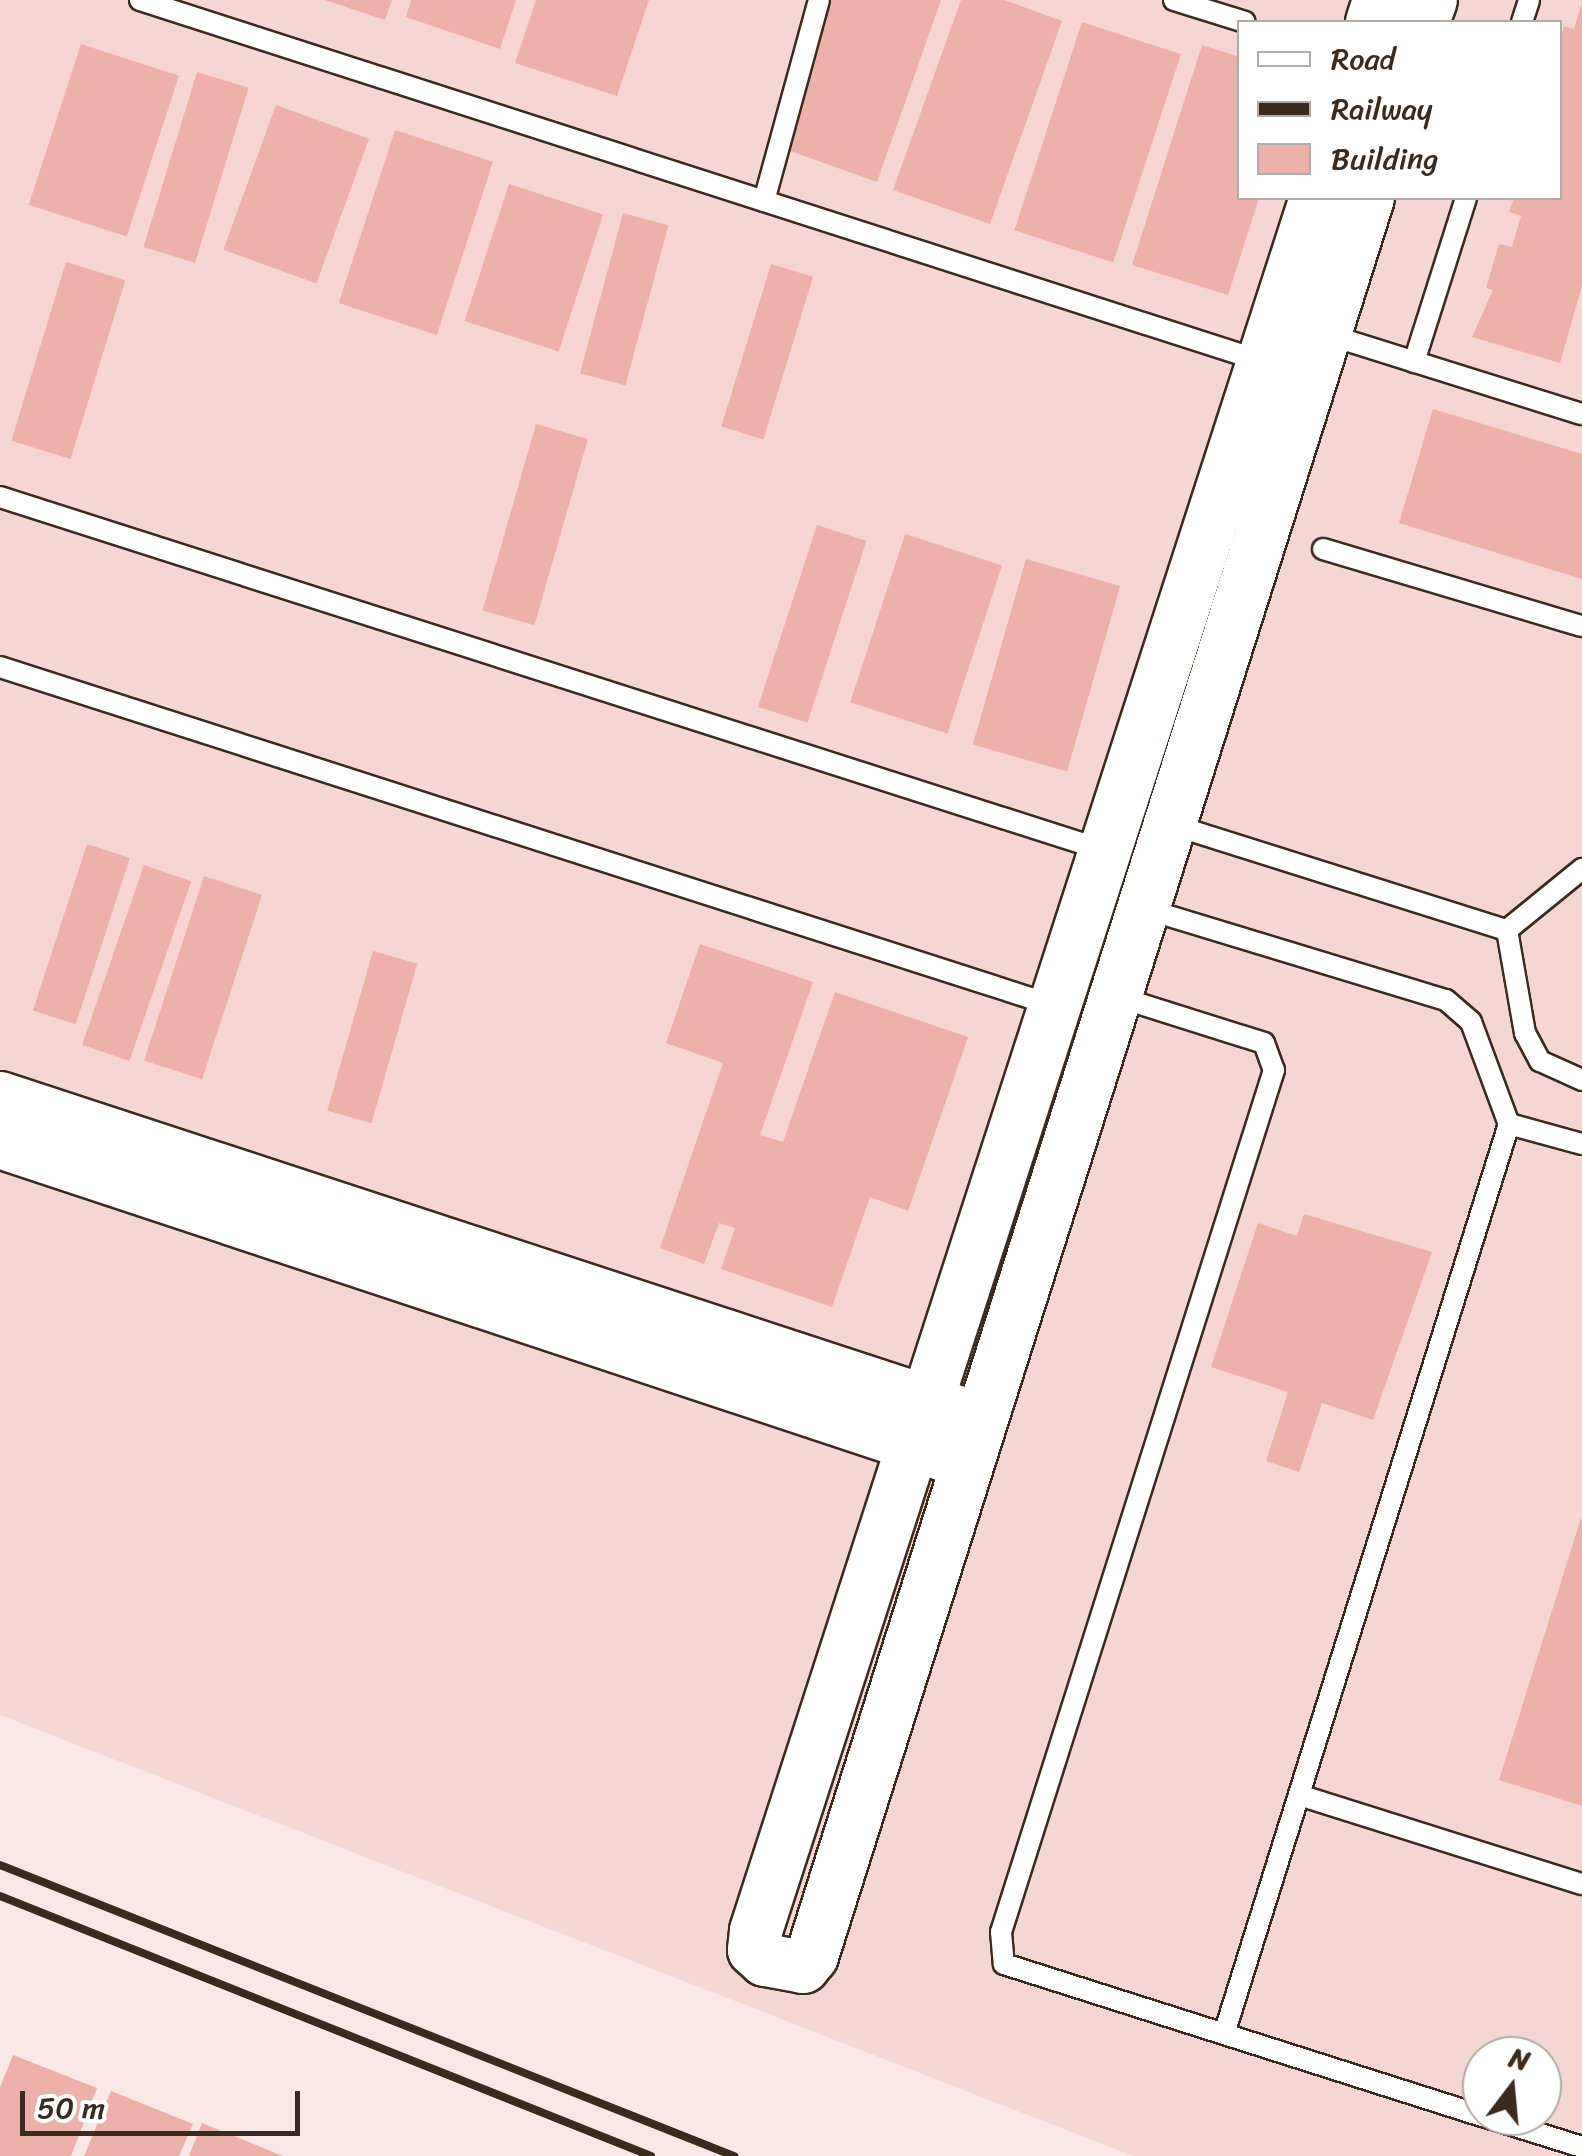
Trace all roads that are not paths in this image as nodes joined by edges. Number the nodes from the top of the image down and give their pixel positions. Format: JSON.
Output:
{"nodes":[{"id":1,"x":140,"y":0,"type":"edge"},
{"id":2,"x":819,"y":0,"type":"edge"},
{"id":3,"x":1174,"y":0,"type":"edge"},
{"id":4,"x":1239,"y":20,"type":"edge"},
{"id":5,"x":1315,"y":200,"type":"edge"},
{"id":6,"x":1367,"y":200,"type":"edge"},
{"id":7,"x":1465,"y":200,"type":"edge"},
{"id":8,"x":764,"y":202,"type":"junction"},
{"id":9,"x":1325,"y":334,"type":"junction"},
{"id":10,"x":1263,"y":362,"type":"junction"},
{"id":11,"x":1414,"y":362,"type":"junction"},
{"id":12,"x":1582,"y":414,"type":"edge"},
{"id":13,"x":0,"y":496,"type":"edge"},
{"id":14,"x":1323,"y":548,"type":"dead end"},
{"id":15,"x":1582,"y":626,"type":"edge"},
{"id":16,"x":0,"y":667,"type":"edge"},
{"id":17,"x":1126,"y":858,"type":"junction"},
{"id":18,"x":1582,"y":869,"type":"edge"},
{"id":19,"x":1508,"y":930,"type":"junction"},
{"id":20,"x":1113,"y":995,"type":"junction"},
{"id":21,"x":1055,"y":1006,"type":"junction"},
{"id":22,"x":1582,"y":1080,"type":"edge"},
{"id":23,"x":0,"y":1098,"type":"edge"},
{"id":24,"x":1510,"y":1124,"type":"junction"},
{"id":25,"x":0,"y":1142,"type":"edge"},
{"id":26,"x":1582,"y":1144,"type":"edge"},
{"id":27,"x":920,"y":1423,"type":"junction"},
{"id":28,"x":971,"y":1441,"type":"junction"},
{"id":29,"x":1299,"y":1795,"type":"junction"},
{"id":30,"x":1582,"y":1884,"type":"edge"},
{"id":31,"x":1224,"y":2034,"type":"junction"},
{"id":32,"x":1462,"y":2110,"type":"edge"},
{"id":33,"x":1547,"y":2136,"type":"edge"},
{"id":34,"x":1582,"y":2147,"type":"edge"}],
"edges":[{"from":1,"to":8,"type":"lane"},
{"from":2,"to":8,"type":"lane"},
{"from":3,"to":4,"type":"lane"},
{"from":5,"to":10,"type":"street"},
{"from":6,"to":9,"type":"street"},
{"from":7,"to":11,"type":"lane"},
{"from":8,"to":10,"type":"lane"},
{"from":9,"to":11,"type":"lane"},
{"from":9,"to":17,"type":"street"},
{"from":10,"to":17,"type":"street"},
{"from":11,"to":12,"type":"lane"},
{"from":13,"to":17,"type":"lane"},
{"from":14,"to":15,"type":"lane"},
{"from":16,"to":21,"type":"lane"},
{"from":17,"to":19,"type":"lane"},
{"from":17,"to":20,"type":"street"},
{"from":17,"to":21,"type":"street"},
{"from":17,"to":24,"type":"lane"},
{"from":18,"to":19,"type":"lane"},
{"from":19,"to":22,"type":"lane"},
{"from":20,"to":28,"type":"street"},
{"from":20,"to":31,"type":"lane"},
{"from":21,"to":27,"type":"street"},
{"from":23,"to":27,"type":"street"},
{"from":24,"to":26,"type":"lane"},
{"from":24,"to":29,"type":"lane"},
{"from":25,"to":27,"type":"street"},
{"from":27,"to":28,"type":"street"},
{"from":27,"to":28,"type":"street"},
{"from":29,"to":30,"type":"lane"},
{"from":29,"to":31,"type":"lane"},
{"from":31,"to":32,"type":"lane"},
{"from":33,"to":34,"type":"lane"}]}
